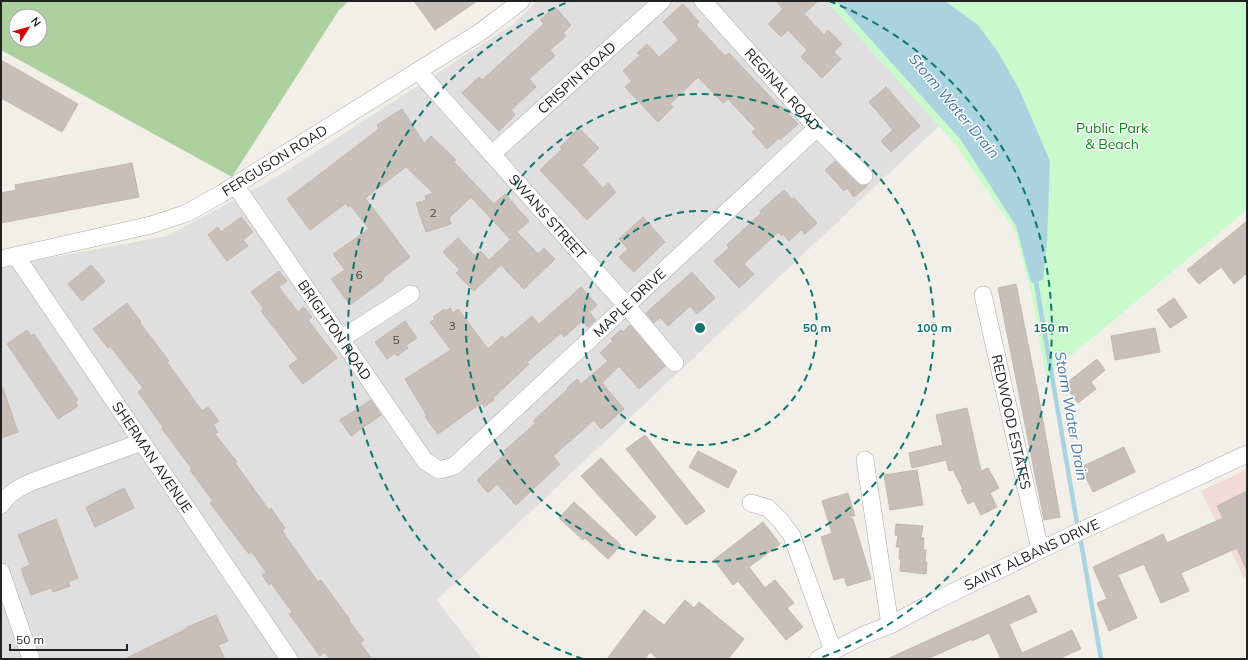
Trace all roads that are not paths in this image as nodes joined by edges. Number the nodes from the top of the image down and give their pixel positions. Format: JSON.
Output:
{"nodes":[{"id":1,"x":521,"y":1,"type":"edge"},
{"id":2,"x":662,"y":1,"type":"edge"},
{"id":3,"x":703,"y":1,"type":"edge"},
{"id":4,"x":418,"y":71,"type":"junction"},
{"id":5,"x":817,"y":128,"type":"junction"},
{"id":6,"x":492,"y":154,"type":"junction"},
{"id":7,"x":864,"y":176,"type":"dead end"},
{"id":8,"x":235,"y":185,"type":"junction"},
{"id":9,"x":8,"y":258,"type":"edge"},
{"id":10,"x":412,"y":294,"type":"dead end"},
{"id":11,"x":983,"y":295,"type":"dead end"},
{"id":12,"x":626,"y":305,"type":"junction"},
{"id":13,"x":341,"y":339,"type":"junction"},
{"id":14,"x":675,"y":363,"type":"dead end"},
{"id":15,"x":142,"y":442,"type":"junction"},
{"id":16,"x":1247,"y":454,"type":"edge"},
{"id":17,"x":865,"y":460,"type":"dead end"},
{"id":18,"x":439,"y":470,"type":"joint"},
{"id":19,"x":751,"y":503,"type":"dead end"},
{"id":20,"x":1,"y":506,"type":"edge"},
{"id":21,"x":1040,"y":550,"type":"junction"},
{"id":22,"x":1,"y":572,"type":"edge"},
{"id":23,"x":890,"y":625,"type":"junction"},
{"id":24,"x":834,"y":651,"type":"junction"},
{"id":25,"x":31,"y":659,"type":"edge"},
{"id":26,"x":289,"y":659,"type":"edge"},
{"id":27,"x":818,"y":659,"type":"edge"}],
"edges":[{"from":1,"to":4,"type":"street","name":"FERGUSON ROAD"},
{"from":2,"to":6,"type":"street","name":"CRISPIN ROAD"},
{"from":3,"to":5,"type":"street","name":"REGINAL ROAD"},
{"from":4,"to":6,"type":"street","name":"SWANS STREET"},
{"from":4,"to":8,"type":"street","name":"FERGUSON ROAD"},
{"from":5,"to":7,"type":"street","name":"REGINAL ROAD"},
{"from":5,"to":12,"type":"street","name":"MAPLE DRIVE"},
{"from":6,"to":12,"type":"street","name":"SWANS STREET"},
{"from":8,"to":9,"type":"street","name":"FERGUSON ROAD"},
{"from":8,"to":13,"type":"street","name":"BRIGHTON ROAD"},
{"from":9,"to":15,"type":"street","name":"SHERMAN AVENUE"},
{"from":10,"to":13,"type":"street"},
{"from":11,"to":21,"type":"street","name":"REDWOOD ESTATES"},
{"from":12,"to":14,"type":"street","name":"SWANS STREET"},
{"from":12,"to":18,"type":"street","name":"MAPLE DRIVE"},
{"from":13,"to":18,"type":"street","name":"BRIGHTON ROAD"},
{"from":15,"to":20,"type":"street"},
{"from":15,"to":26,"type":"street","name":"SHERMAN AVENUE"},
{"from":16,"to":21,"type":"street","name":"SAINT ALBANS DRIVE"},
{"from":17,"to":23,"type":"street"},
{"from":19,"to":24,"type":"street"},
{"from":21,"to":23,"type":"street","name":"SAINT ALBANS DRIVE"},
{"from":22,"to":25,"type":"street"},
{"from":23,"to":24,"type":"street","name":"SAINT ALBANS DRIVE"},
{"from":24,"to":27,"type":"street","name":"SAINT ALBANS DRIVE"}]}
